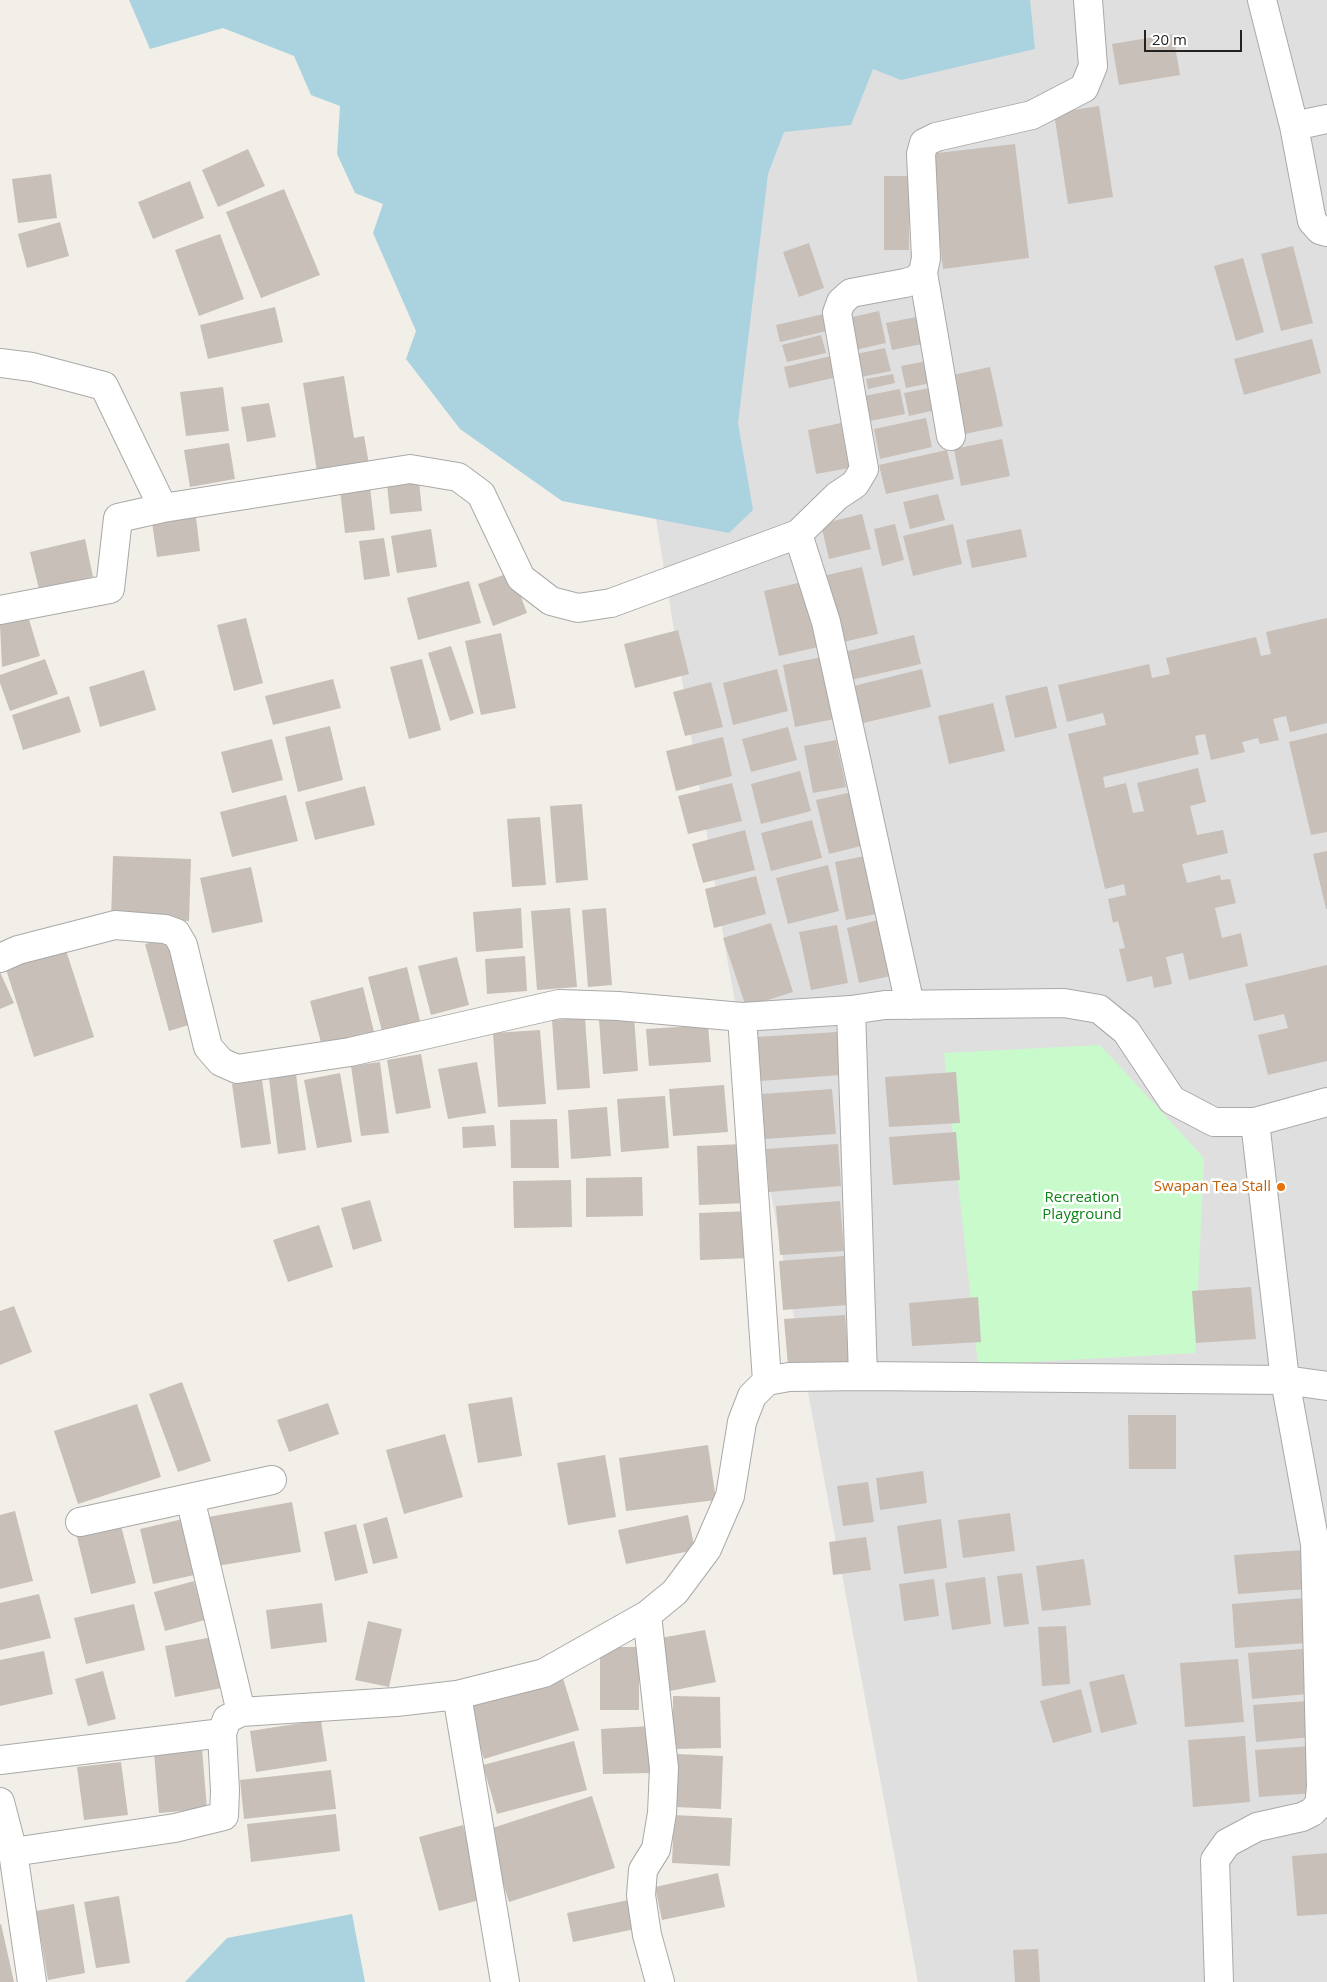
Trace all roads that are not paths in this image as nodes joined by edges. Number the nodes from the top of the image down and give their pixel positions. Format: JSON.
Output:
{"nodes":[{"id":1,"x":1088,"y":0,"type":"edge"},
{"id":2,"x":1262,"y":0,"type":"edge"},
{"id":3,"x":1327,"y":119,"type":"edge"},
{"id":4,"x":1294,"y":126,"type":"junction"},
{"id":5,"x":1327,"y":232,"type":"edge"},
{"id":6,"x":923,"y":273,"type":"junction"},
{"id":7,"x":0,"y":363,"type":"edge"},
{"id":8,"x":951,"y":436,"type":"dead end"},
{"id":9,"x":163,"y":508,"type":"junction"},
{"id":10,"x":798,"y":534,"type":"junction"},
{"id":11,"x":0,"y":610,"type":"edge"},
{"id":12,"x":0,"y":958,"type":"edge"},
{"id":13,"x":910,"y":1005,"type":"junction"},
{"id":14,"x":851,"y":1010,"type":"junction"},
{"id":15,"x":742,"y":1017,"type":"junction"},
{"id":16,"x":1327,"y":1102,"type":"edge"},
{"id":17,"x":1255,"y":1122,"type":"junction"},
{"id":18,"x":863,"y":1376,"type":"junction"},
{"id":19,"x":1285,"y":1380,"type":"junction"},
{"id":20,"x":767,"y":1381,"type":"junction"},
{"id":21,"x":1327,"y":1386,"type":"edge"},
{"id":22,"x":272,"y":1480,"type":"dead end"},
{"id":23,"x":190,"y":1498,"type":"junction"},
{"id":24,"x":80,"y":1522,"type":"dead end"},
{"id":25,"x":647,"y":1615,"type":"junction"},
{"id":26,"x":456,"y":1695,"type":"junction"},
{"id":27,"x":241,"y":1712,"type":"junction"},
{"id":28,"x":222,"y":1733,"type":"junction"},
{"id":29,"x":0,"y":1760,"type":"edge"},
{"id":30,"x":0,"y":1802,"type":"edge"},
{"id":31,"x":13,"y":1852,"type":"junction"},
{"id":32,"x":32,"y":1982,"type":"edge"},
{"id":33,"x":505,"y":1982,"type":"edge"},
{"id":34,"x":660,"y":1982,"type":"edge"},
{"id":35,"x":1219,"y":1982,"type":"edge"}],
"edges":[{"from":1,"to":6,"type":"street"},
{"from":2,"to":4,"type":"street"},
{"from":3,"to":4,"type":"street"},
{"from":4,"to":5,"type":"street"},
{"from":6,"to":8,"type":"street"},
{"from":6,"to":10,"type":"street"},
{"from":7,"to":9,"type":"street"},
{"from":9,"to":10,"type":"street"},
{"from":9,"to":11,"type":"street"},
{"from":10,"to":13,"type":"street"},
{"from":12,"to":15,"type":"street"},
{"from":13,"to":14,"type":"street"},
{"from":13,"to":17,"type":"street"},
{"from":14,"to":15,"type":"street"},
{"from":14,"to":18,"type":"street"},
{"from":15,"to":20,"type":"street"},
{"from":16,"to":17,"type":"street"},
{"from":17,"to":19,"type":"street"},
{"from":18,"to":19,"type":"street"},
{"from":18,"to":20,"type":"street"},
{"from":19,"to":21,"type":"street"},
{"from":19,"to":35,"type":"street"},
{"from":20,"to":25,"type":"street"},
{"from":22,"to":23,"type":"street"},
{"from":23,"to":24,"type":"street"},
{"from":23,"to":27,"type":"street"},
{"from":25,"to":26,"type":"street"},
{"from":25,"to":34,"type":"street"},
{"from":26,"to":27,"type":"street"},
{"from":26,"to":33,"type":"street"},
{"from":27,"to":28,"type":"street"},
{"from":28,"to":29,"type":"street"},
{"from":28,"to":31,"type":"street"},
{"from":30,"to":31,"type":"street"},
{"from":31,"to":32,"type":"street"}]}
